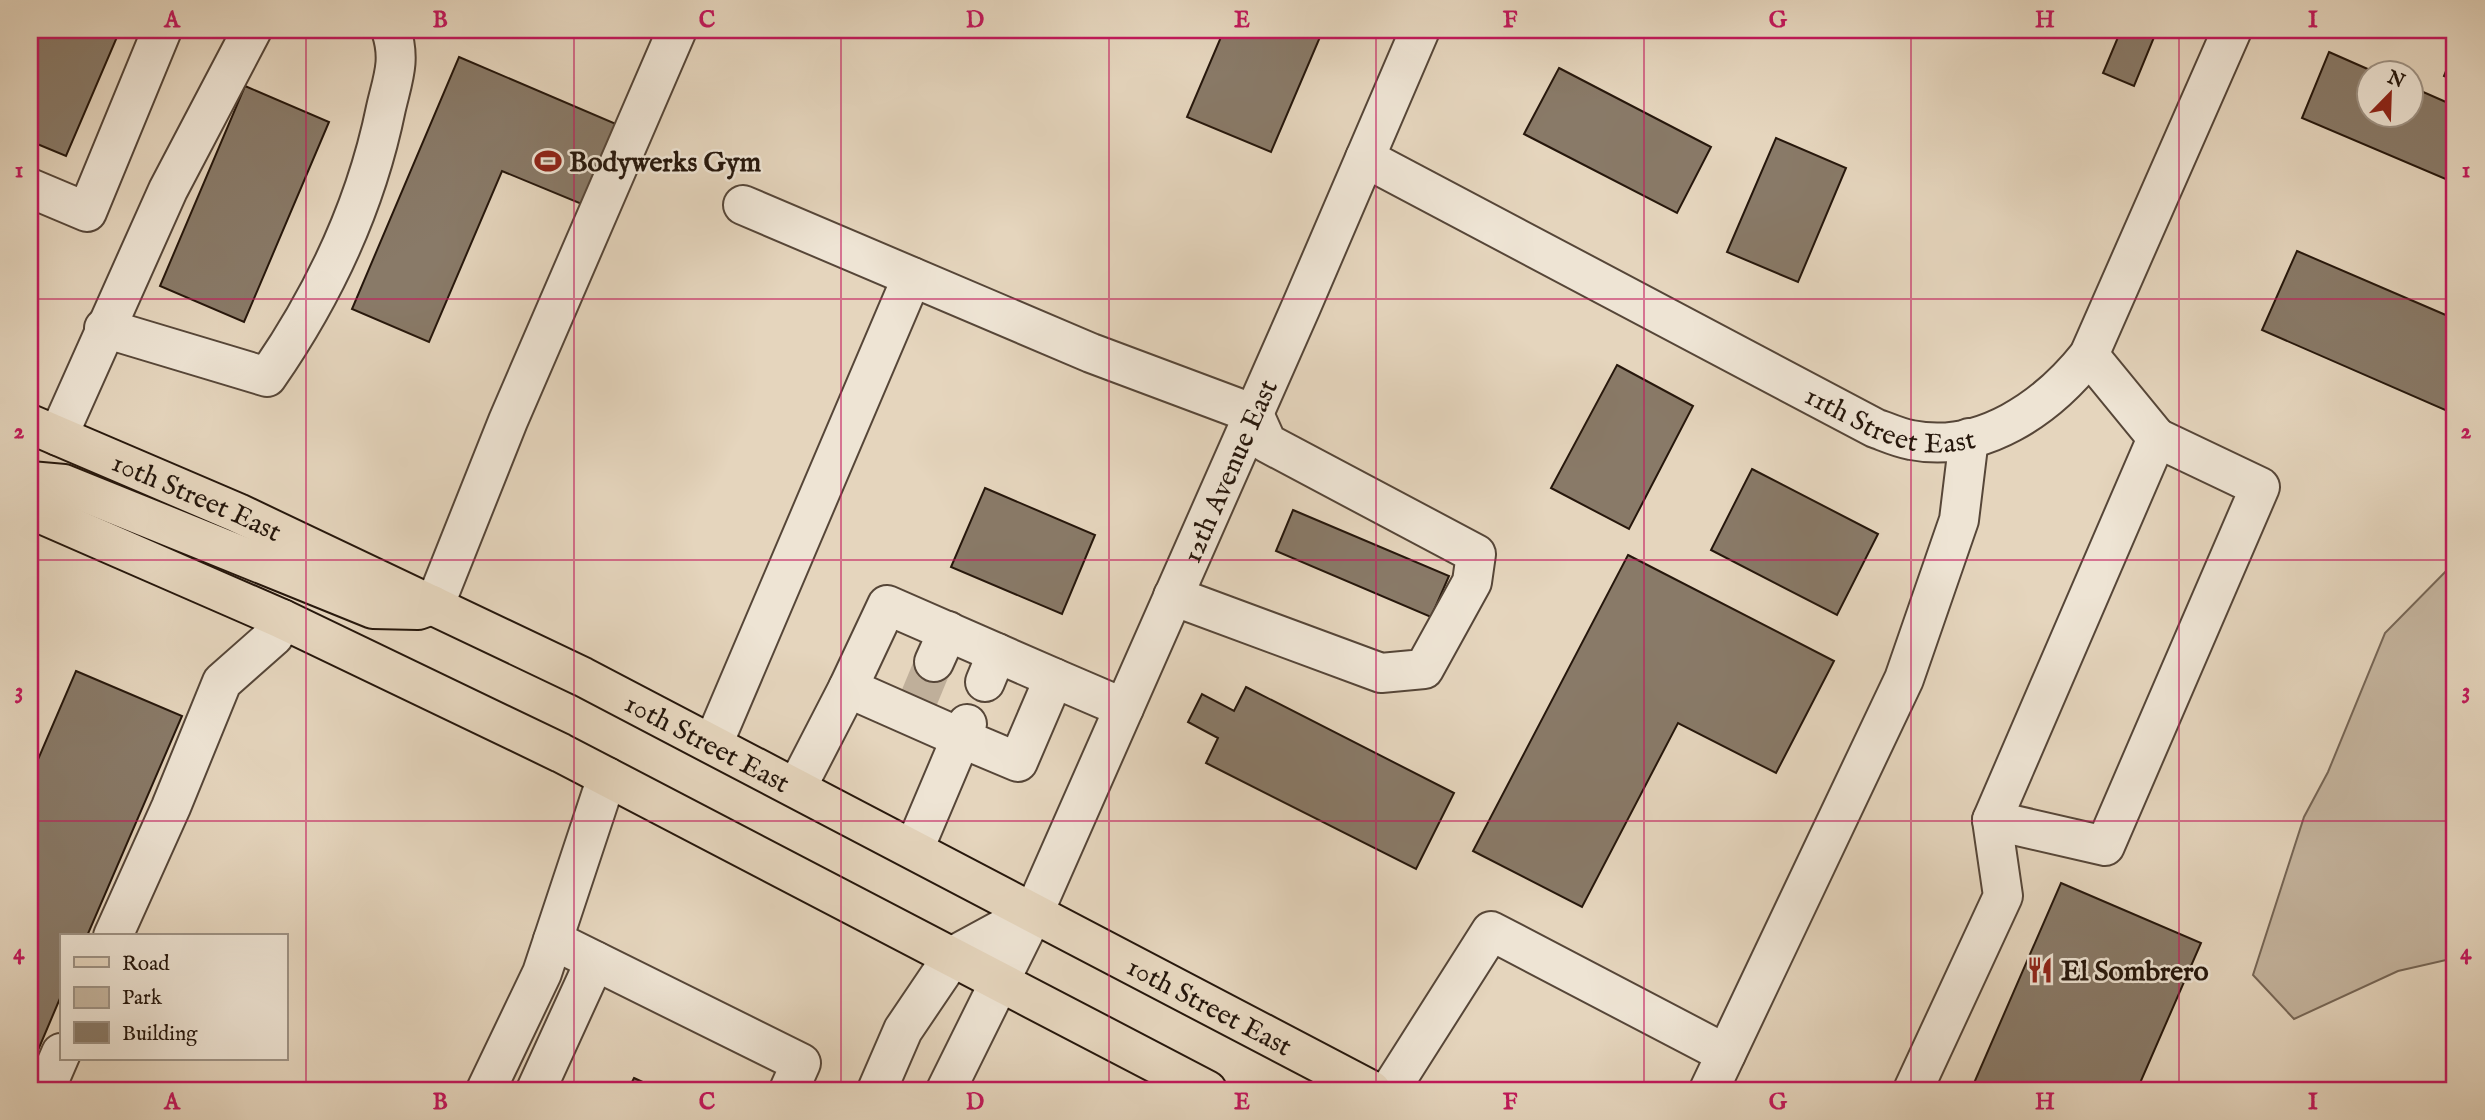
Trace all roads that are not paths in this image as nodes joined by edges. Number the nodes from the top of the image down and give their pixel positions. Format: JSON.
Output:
{"nodes":[{"id":1,"x":162,"y":30,"type":"edge"},
{"id":2,"x":252,"y":30,"type":"edge"},
{"id":3,"x":391,"y":30,"type":"edge"},
{"id":4,"x":677,"y":30,"type":"edge"},
{"id":5,"x":1420,"y":30,"type":"edge"},
{"id":6,"x":2232,"y":30,"type":"edge"},
{"id":7,"x":1365,"y":158,"type":"junction"},
{"id":8,"x":30,"y":188,"type":"edge"},
{"id":9,"x":743,"y":205,"type":"dead end"},
{"id":10,"x":912,"y":277,"type":"junction"},
{"id":11,"x":104,"y":328,"type":"junction"},
{"id":12,"x":2089,"y":355,"type":"junction"},
{"id":13,"x":1254,"y":414,"type":"junction"},
{"id":14,"x":44,"y":430,"type":"edge"},
{"id":15,"x":1969,"y":438,"type":"junction"},
{"id":16,"x":2157,"y":438,"type":"junction"},
{"id":17,"x":30,"y":481,"type":"edge"},
{"id":18,"x":30,"y":509,"type":"edge"},
{"id":19,"x":1173,"y":596,"type":"junction"},
{"id":20,"x":435,"y":604,"type":"junction"},
{"id":21,"x":282,"y":619,"type":"junction"},
{"id":22,"x":1054,"y":678,"type":"junction"},
{"id":23,"x":848,"y":688,"type":"junction"},
{"id":24,"x":1124,"y":708,"type":"junction"},
{"id":25,"x":964,"y":731,"type":"junction"},
{"id":26,"x":713,"y":744,"type":"junction"},
{"id":27,"x":607,"y":777,"type":"junction"},
{"id":28,"x":797,"y":787,"type":"junction"},
{"id":29,"x":1992,"y":820,"type":"junction"},
{"id":30,"x":914,"y":849,"type":"junction"},
{"id":31,"x":1034,"y":912,"type":"junction"},
{"id":32,"x":114,"y":934,"type":"edge"},
{"id":33,"x":553,"y":940,"type":"junction"},
{"id":34,"x":953,"y":957,"type":"junction"},
{"id":35,"x":595,"y":961,"type":"junction"},
{"id":36,"x":1000,"y":982,"type":"junction"},
{"id":37,"x":1726,"y":1054,"type":"junction"},
{"id":38,"x":60,"y":1055,"type":"edge"},
{"id":39,"x":45,"y":1090,"type":"edge"},
{"id":40,"x":485,"y":1090,"type":"edge"},
{"id":41,"x":536,"y":1090,"type":"edge"},
{"id":42,"x":789,"y":1090,"type":"edge"},
{"id":43,"x":877,"y":1090,"type":"edge"},
{"id":44,"x":946,"y":1090,"type":"edge"},
{"id":45,"x":1207,"y":1090,"type":"edge"},
{"id":46,"x":1371,"y":1090,"type":"edge"},
{"id":47,"x":1390,"y":1090,"type":"edge"},
{"id":48,"x":1709,"y":1090,"type":"edge"},
{"id":49,"x":1913,"y":1090,"type":"edge"}],
"edges":[{"from":1,"to":8,"type":"street"},
{"from":2,"to":11,"type":"street"},
{"from":3,"to":11,"type":"street"},
{"from":4,"to":20,"type":"street"},
{"from":5,"to":7,"type":"street","name":"12th Avenue East"},
{"from":6,"to":12,"type":"street","name":"11th Street East"},
{"from":7,"to":13,"type":"street","name":"12th Avenue East"},
{"from":7,"to":15,"type":"street","name":"11th Street East"},
{"from":9,"to":10,"type":"street"},
{"from":10,"to":13,"type":"street"},
{"from":10,"to":26,"type":"street"},
{"from":11,"to":14,"type":"street"},
{"from":12,"to":15,"type":"street","name":"11th Street East"},
{"from":12,"to":16,"type":"street"},
{"from":13,"to":19,"type":"street","name":"12th Avenue East"},
{"from":13,"to":19,"type":"street"},
{"from":14,"to":20,"type":"main road","name":"10th Street East"},
{"from":15,"to":37,"type":"street"},
{"from":16,"to":29,"type":"street"},
{"from":16,"to":29,"type":"street"},
{"from":17,"to":20,"type":"main road"},
{"from":18,"to":21,"type":"main road"},
{"from":19,"to":24,"type":"street","name":"12th Avenue East"},
{"from":20,"to":26,"type":"main road","name":"10th Street East"},
{"from":21,"to":27,"type":"main road"},
{"from":21,"to":32,"type":"street"},
{"from":22,"to":23,"type":"street"},
{"from":22,"to":24,"type":"street"},
{"from":22,"to":25,"type":"street"},
{"from":23,"to":25,"type":"street"},
{"from":23,"to":28,"type":"street"},
{"from":24,"to":31,"type":"street","name":"12th Avenue East"},
{"from":25,"to":30,"type":"street"},
{"from":26,"to":28,"type":"main road","name":"10th Street East"},
{"from":27,"to":33,"type":"street"},
{"from":27,"to":34,"type":"main road"},
{"from":28,"to":30,"type":"main road","name":"10th Street East"},
{"from":29,"to":49,"type":"street"},
{"from":30,"to":31,"type":"main road","name":"10th Street East"},
{"from":31,"to":34,"type":"street"},
{"from":31,"to":36,"type":"street","name":"12th Avenue East"},
{"from":31,"to":46,"type":"main road","name":"10th Street East"},
{"from":33,"to":35,"type":"street"},
{"from":33,"to":40,"type":"street"},
{"from":34,"to":36,"type":"main road"},
{"from":34,"to":43,"type":"street"},
{"from":35,"to":41,"type":"street"},
{"from":35,"to":42,"type":"street"},
{"from":36,"to":44,"type":"street","name":"12th Avenue East"},
{"from":36,"to":45,"type":"main road"},
{"from":37,"to":47,"type":"street"},
{"from":37,"to":48,"type":"street"},
{"from":38,"to":39,"type":"street"}]}
